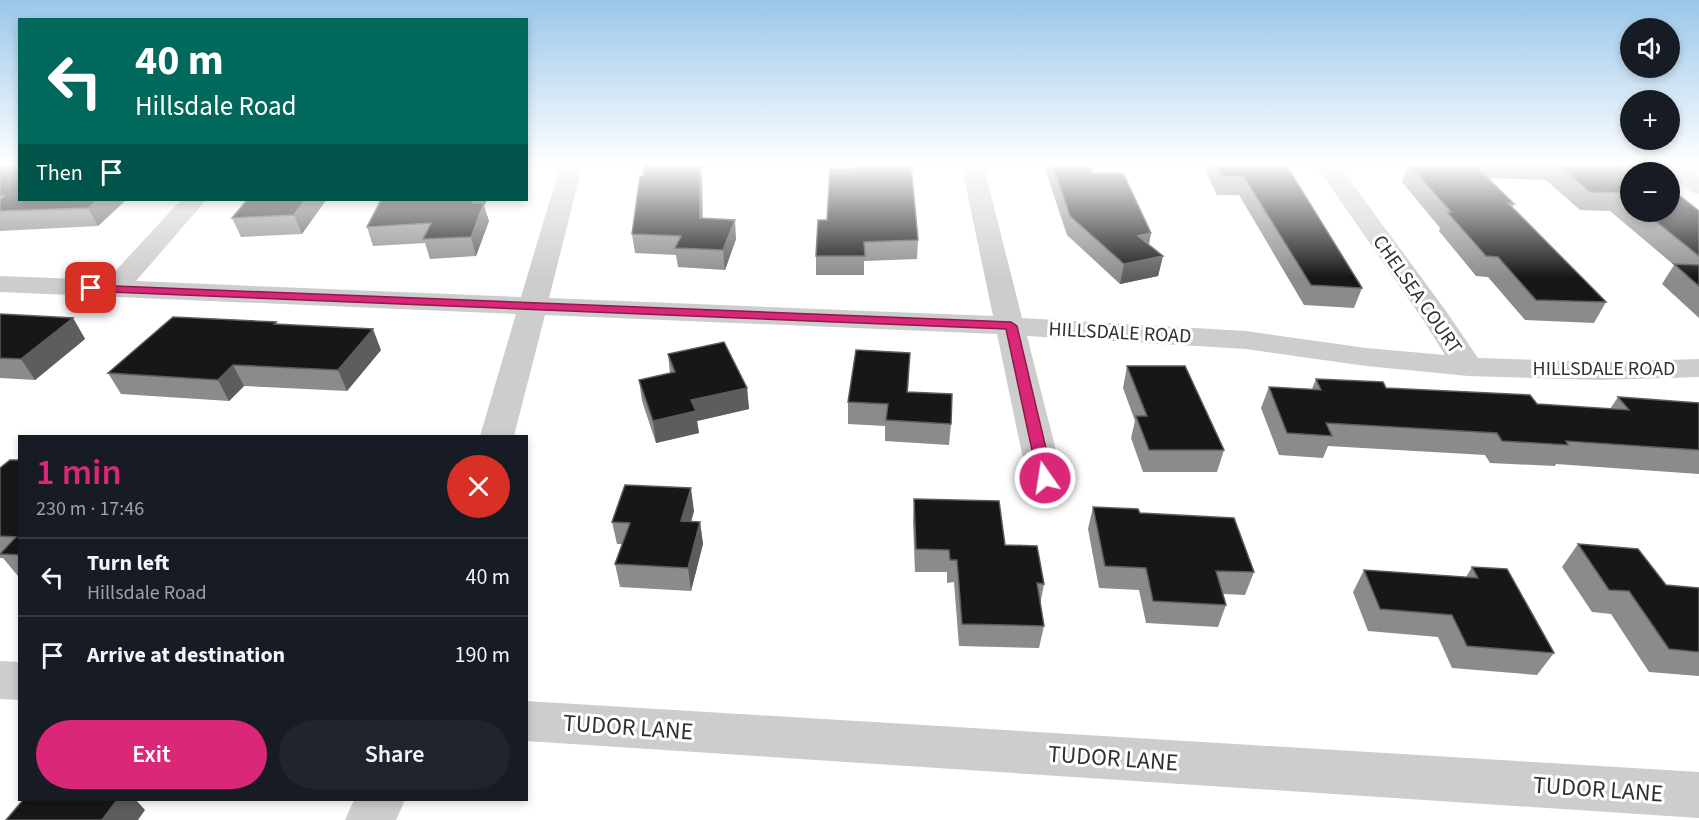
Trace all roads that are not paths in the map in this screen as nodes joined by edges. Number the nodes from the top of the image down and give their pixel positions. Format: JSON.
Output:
{"nodes":[{"id":1,"x":193,"y":201,"type":"edge"},
{"id":2,"x":562,"y":201,"type":"edge"},
{"id":3,"x":981,"y":201,"type":"edge"},
{"id":4,"x":1352,"y":201,"type":"edge"},
{"id":5,"x":0,"y":284,"type":"edge"},
{"id":6,"x":114,"y":289,"type":"junction"},
{"id":7,"x":535,"y":305,"type":"junction"},
{"id":8,"x":1011,"y":326,"type":"junction"},
{"id":9,"x":1468,"y":367,"type":"junction"},
{"id":10,"x":1699,"y":368,"type":"edge"},
{"id":11,"x":497,"y":435,"type":"edge"},
{"id":12,"x":1045,"y":478,"type":"dead end"},
{"id":13,"x":0,"y":680,"type":"edge"},
{"id":14,"x":18,"y":681,"type":"edge"},
{"id":15,"x":528,"y":721,"type":"edge"},
{"id":16,"x":1699,"y":795,"type":"edge"},
{"id":17,"x":380,"y":801,"type":"edge"},
{"id":18,"x":370,"y":820,"type":"edge"}],
"edges":[{"from":1,"to":6,"type":"street"},
{"from":2,"to":7,"type":"street"},
{"from":3,"to":8,"type":"street"},
{"from":4,"to":9,"type":"street","name":"CHELSEA COURT"},
{"from":5,"to":6,"type":"street","name":"HILLSDALE ROAD"},
{"from":6,"to":7,"type":"street","name":"HILLSDALE ROAD"},
{"from":7,"to":8,"type":"street","name":"HILLSDALE ROAD"},
{"from":7,"to":11,"type":"street"},
{"from":8,"to":9,"type":"street","name":"HILLSDALE ROAD"},
{"from":8,"to":12,"type":"street"},
{"from":9,"to":10,"type":"street","name":"HILLSDALE ROAD"},
{"from":13,"to":14,"type":"street"},
{"from":15,"to":16,"type":"street","name":"TUDOR LANE"},
{"from":17,"to":18,"type":"street"}]}
